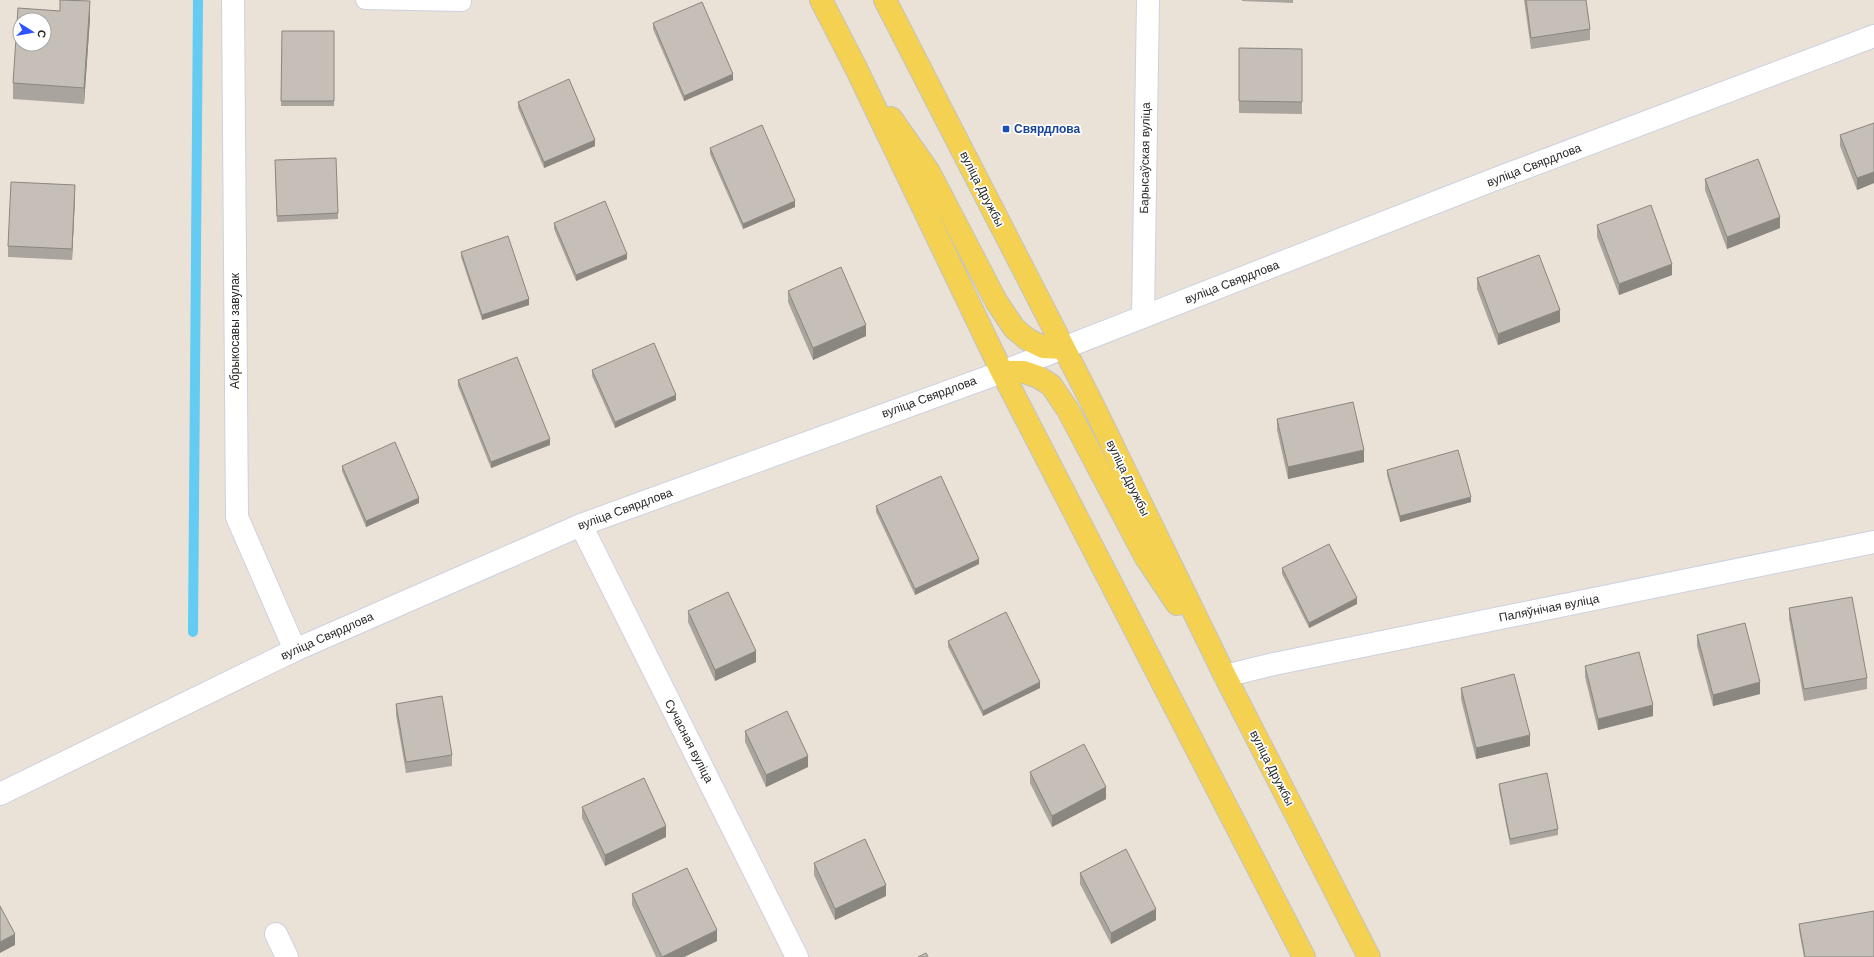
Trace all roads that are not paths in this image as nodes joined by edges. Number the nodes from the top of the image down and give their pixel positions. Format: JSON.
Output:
{"nodes":[{"id":1,"x":233,"y":0,"type":"edge"},
{"id":2,"x":365,"y":0,"type":"edge"},
{"id":3,"x":821,"y":0,"type":"edge"},
{"id":4,"x":885,"y":0,"type":"edge"},
{"id":5,"x":1148,"y":0,"type":"edge"},
{"id":6,"x":462,"y":2,"type":"dead end"},
{"id":7,"x":1874,"y":36,"type":"edge"},
{"id":8,"x":856,"y":68,"type":"junction"},
{"id":9,"x":1143,"y":317,"type":"junction"},
{"id":10,"x":1063,"y":348,"type":"junction"},
{"id":11,"x":1002,"y":372,"type":"junction"},
{"id":12,"x":581,"y":525,"type":"junction"},
{"id":13,"x":1874,"y":542,"type":"edge"},
{"id":14,"x":295,"y":650,"type":"junction"},
{"id":15,"x":1225,"y":676,"type":"junction"},
{"id":16,"x":0,"y":794,"type":"edge"},
{"id":17,"x":276,"y":934,"type":"dead end"},
{"id":18,"x":287,"y":957,"type":"edge"},
{"id":19,"x":797,"y":957,"type":"edge"},
{"id":20,"x":1304,"y":957,"type":"edge"},
{"id":21,"x":1369,"y":957,"type":"edge"}],
"edges":[{"from":1,"to":14,"type":"street","name":"Абрыкосавы завулак"},
{"from":2,"to":6,"type":"lane"},
{"from":3,"to":8,"type":"main road"},
{"from":4,"to":10,"type":"main road","name":"вуліца Дружбы"},
{"from":5,"to":9,"type":"street","name":"Барысаўская вуліца"},
{"from":7,"to":9,"type":"street","name":"вуліца Свярдлова"},
{"from":8,"to":10,"type":"main road"},
{"from":8,"to":11,"type":"main road"},
{"from":9,"to":10,"type":"street","name":"вуліца Свярдлова"},
{"from":10,"to":11,"type":"street","name":"вуліца Свярдлова"},
{"from":10,"to":15,"type":"main road","name":"вуліца Дружбы"},
{"from":11,"to":12,"type":"street","name":"вуліца Свярдлова"},
{"from":11,"to":15,"type":"main road"},
{"from":11,"to":20,"type":"main road"},
{"from":12,"to":14,"type":"street","name":"вуліца Свярдлова"},
{"from":12,"to":19,"type":"street","name":"Сучасная вуліца"},
{"from":13,"to":15,"type":"street","name":"Паляўнічая вуліца"},
{"from":14,"to":16,"type":"street","name":"вуліца Свярдлова"},
{"from":15,"to":21,"type":"main road","name":"вуліца Дружбы"},
{"from":17,"to":18,"type":"street"}]}
